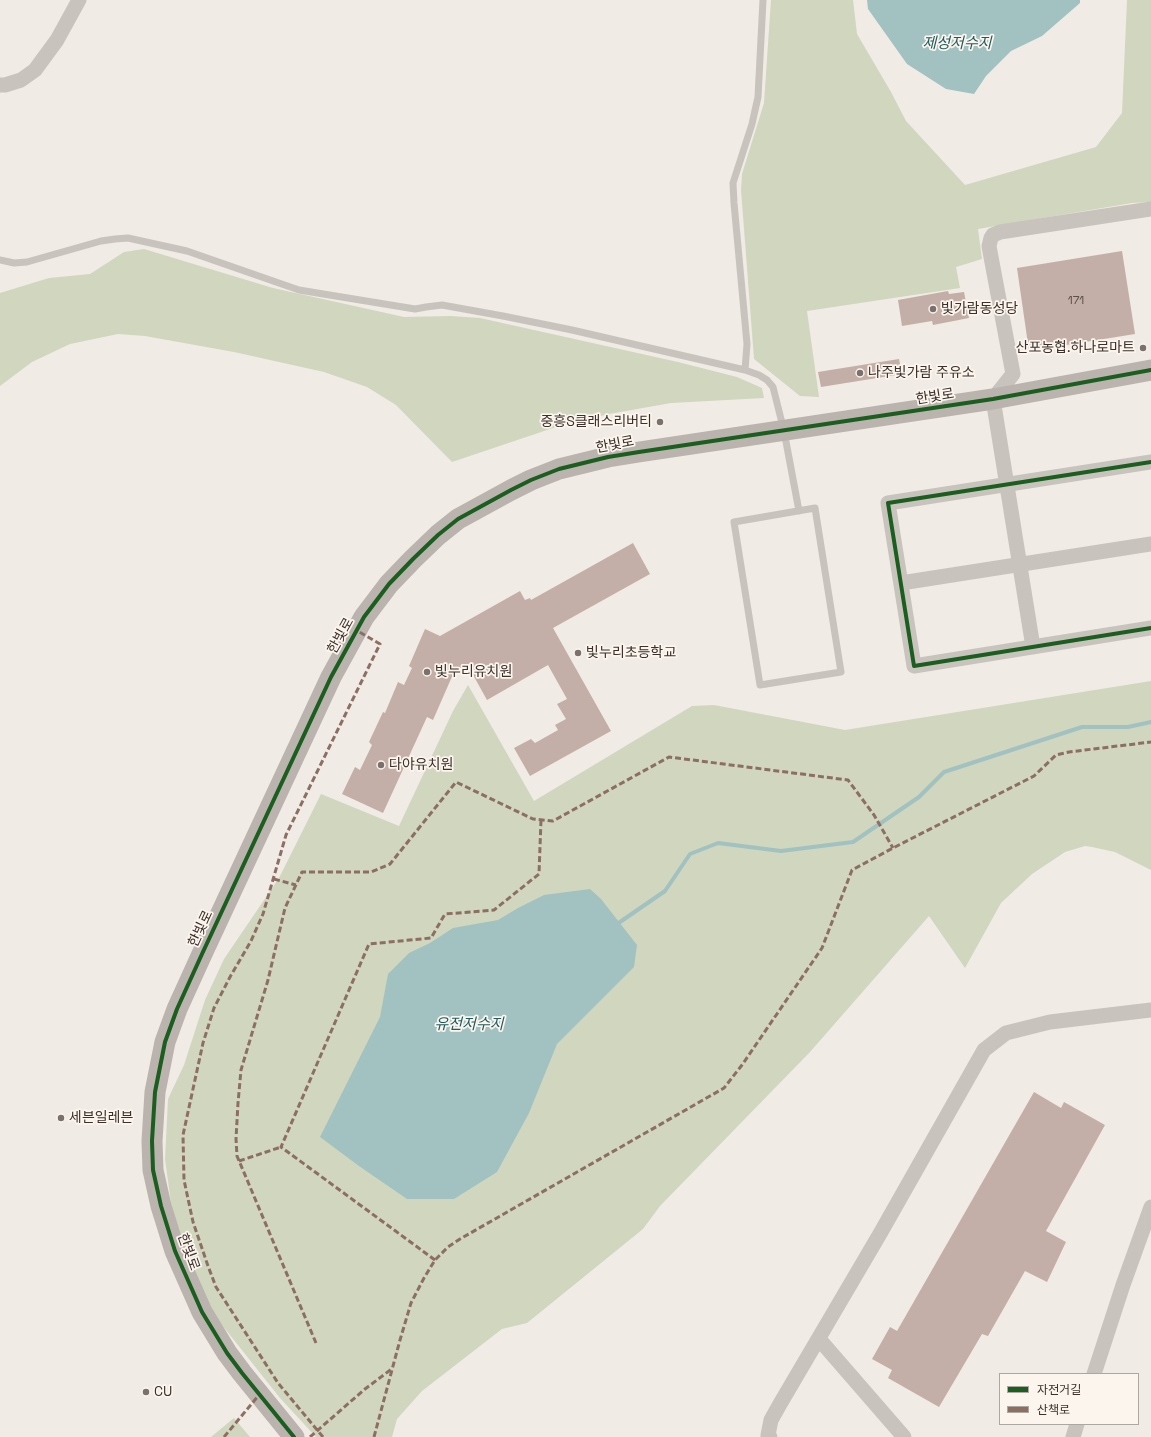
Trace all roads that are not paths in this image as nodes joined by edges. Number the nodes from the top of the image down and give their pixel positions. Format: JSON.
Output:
{"nodes":[{"id":1,"x":79,"y":0,"type":"edge"},
{"id":2,"x":764,"y":0,"type":"edge"},
{"id":3,"x":0,"y":86,"type":"edge"},
{"id":4,"x":1151,"y":209,"type":"edge"},
{"id":5,"x":0,"y":260,"type":"edge"},
{"id":6,"x":744,"y":370,"type":"junction"},
{"id":7,"x":1151,"y":370,"type":"edge"},
{"id":8,"x":993,"y":399,"type":"junction"},
{"id":9,"x":784,"y":431,"type":"junction"},
{"id":10,"x":1151,"y":462,"type":"edge"},
{"id":11,"x":1006,"y":485,"type":"junction"},
{"id":12,"x":799,"y":511,"type":"junction"},
{"id":13,"x":1151,"y":544,"type":"edge"},
{"id":14,"x":1019,"y":565,"type":"junction"},
{"id":15,"x":901,"y":584,"type":"junction"},
{"id":16,"x":1151,"y":628,"type":"edge"},
{"id":17,"x":1033,"y":647,"type":"junction"},
{"id":18,"x":1151,"y":1010,"type":"edge"},
{"id":19,"x":1151,"y":1207,"type":"edge"},
{"id":20,"x":819,"y":1339,"type":"junction"},
{"id":21,"x":1094,"y":1373,"type":"edge"},
{"id":22,"x":1077,"y":1425,"type":"edge"},
{"id":23,"x":294,"y":1437,"type":"edge"},
{"id":24,"x":770,"y":1437,"type":"edge"},
{"id":25,"x":904,"y":1437,"type":"edge"},
{"id":26,"x":1073,"y":1437,"type":"edge"}],
"edges":[{"from":1,"to":3,"type":"street"},
{"from":2,"to":6,"type":"lane"},
{"from":4,"to":8,"type":"street"},
{"from":5,"to":6,"type":"lane"},
{"from":6,"to":9,"type":"lane"},
{"from":7,"to":8,"type":"street","name":"한빛로"},
{"from":8,"to":9,"type":"street","name":"한빛로"},
{"from":8,"to":11,"type":"street"},
{"from":9,"to":12,"type":"lane"},
{"from":9,"to":23,"type":"street","name":"한빛로"},
{"from":10,"to":11,"type":"street"},
{"from":11,"to":14,"type":"street"},
{"from":11,"to":15,"type":"street"},
{"from":12,"to":12,"type":"lane"},
{"from":13,"to":14,"type":"street"},
{"from":14,"to":15,"type":"street"},
{"from":14,"to":17,"type":"street"},
{"from":15,"to":17,"type":"street"},
{"from":16,"to":17,"type":"street"},
{"from":18,"to":20,"type":"street"},
{"from":19,"to":21,"type":"street"},
{"from":20,"to":24,"type":"street"},
{"from":20,"to":25,"type":"street"},
{"from":22,"to":26,"type":"street"}]}
